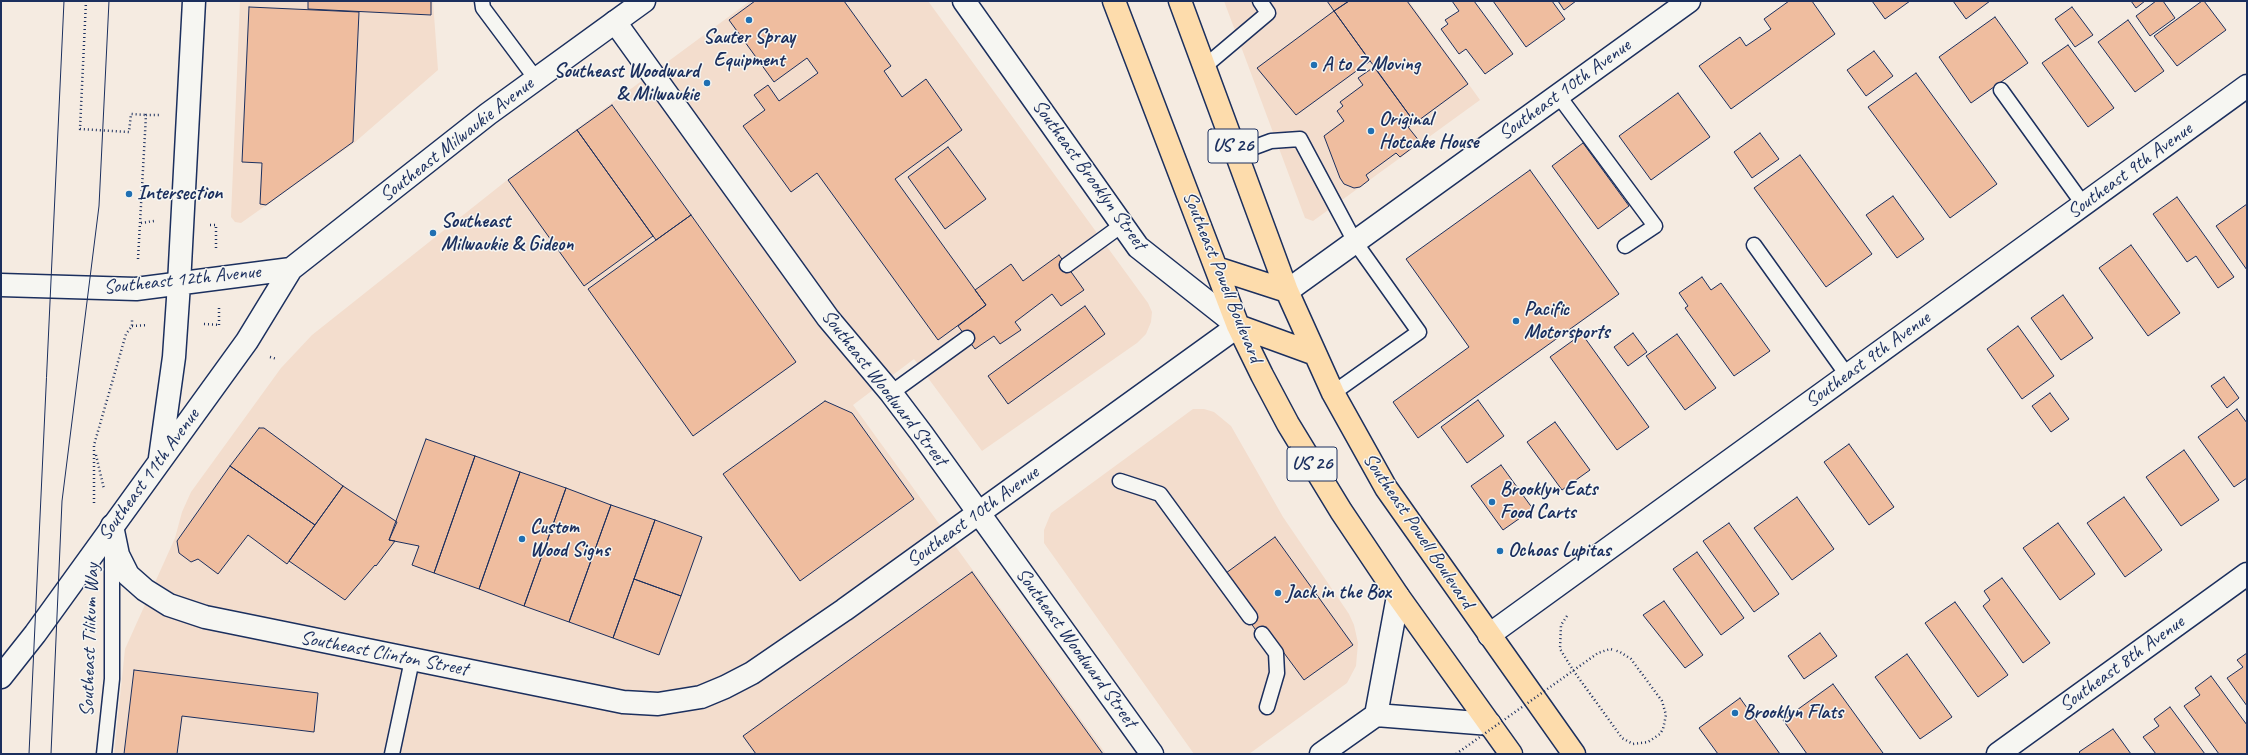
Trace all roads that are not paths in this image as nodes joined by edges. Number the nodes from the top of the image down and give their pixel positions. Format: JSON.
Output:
{"nodes":[{"id":1,"x":194,"y":1,"type":"edge"},
{"id":2,"x":482,"y":1,"type":"edge"},
{"id":3,"x":644,"y":1,"type":"edge"},
{"id":4,"x":964,"y":1,"type":"edge"},
{"id":5,"x":1180,"y":1,"type":"edge"},
{"id":6,"x":1260,"y":1,"type":"edge"},
{"id":7,"x":1689,"y":1,"type":"edge"},
{"id":8,"x":1112,"y":4,"type":"edge"},
{"id":9,"x":615,"y":22,"type":"junction"},
{"id":10,"x":1204,"y":67,"type":"junction"},
{"id":11,"x":536,"y":79,"type":"junction"},
{"id":12,"x":2247,"y":86,"type":"edge"},
{"id":13,"x":2001,"y":90,"type":"dead end"},
{"id":14,"x":1558,"y":95,"type":"junction"},
{"id":15,"x":1236,"y":154,"type":"junction"},
{"id":16,"x":2083,"y":204,"type":"junction"},
{"id":17,"x":1122,"y":225,"type":"junction"},
{"id":18,"x":1355,"y":242,"type":"junction"},
{"id":19,"x":1754,"y":245,"type":"dead end"},
{"id":20,"x":1624,"y":246,"type":"dead end"},
{"id":21,"x":1067,"y":265,"type":"dead end"},
{"id":22,"x":1216,"y":268,"type":"junction"},
{"id":23,"x":291,"y":269,"type":"junction"},
{"id":24,"x":179,"y":284,"type":"junction"},
{"id":25,"x":1,"y":285,"type":"edge"},
{"id":26,"x":1287,"y":291,"type":"junction"},
{"id":27,"x":1238,"y":326,"type":"junction"},
{"id":28,"x":967,"y":338,"type":"dead end"},
{"id":29,"x":1315,"y":354,"type":"junction"},
{"id":30,"x":1847,"y":375,"type":"junction"},
{"id":31,"x":891,"y":393,"type":"junction"},
{"id":32,"x":1332,"y":394,"type":"junction"},
{"id":33,"x":160,"y":461,"type":"junction"},
{"id":34,"x":1120,"y":481,"type":"dead end"},
{"id":35,"x":979,"y":512,"type":"junction"},
{"id":36,"x":112,"y":526,"type":"junction"},
{"id":37,"x":2247,"y":574,"type":"edge"},
{"id":38,"x":1398,"y":596,"type":"junction"},
{"id":39,"x":1250,"y":617,"type":"dead end"},
{"id":40,"x":1262,"y":634,"type":"dead end"},
{"id":41,"x":1488,"y":635,"type":"junction"},
{"id":42,"x":412,"y":660,"type":"junction"},
{"id":43,"x":1,"y":678,"type":"edge"},
{"id":44,"x":701,"y":697,"type":"joint"},
{"id":45,"x":1267,"y":707,"type":"dead end"},
{"id":46,"x":1376,"y":715,"type":"junction"},
{"id":47,"x":1490,"y":724,"type":"junction"},
{"id":48,"x":104,"y":754,"type":"edge"},
{"id":49,"x":392,"y":754,"type":"edge"},
{"id":50,"x":1152,"y":754,"type":"edge"},
{"id":51,"x":1321,"y":754,"type":"edge"},
{"id":52,"x":1511,"y":754,"type":"edge"},
{"id":53,"x":1574,"y":754,"type":"edge"},
{"id":54,"x":1998,"y":754,"type":"edge"}],
"edges":[{"from":1,"to":24,"type":"street"},
{"from":2,"to":11,"type":"lane"},
{"from":3,"to":9,"type":"street","name":"Southeast Milwaukie Avenue"},
{"from":4,"to":17,"type":"street","name":"Southeast Brooklyn Street"},
{"from":5,"to":10,"type":"main road","name":"Southeast Powell Boulevard","number":"US 26"},
{"from":6,"to":10,"type":"lane"},
{"from":7,"to":14,"type":"street","name":"Southeast 10th Avenue"},
{"from":8,"to":22,"type":"main road","name":"Southeast Powell Boulevard","number":"US 26"},
{"from":9,"to":11,"type":"street","name":"Southeast Milwaukie Avenue"},
{"from":9,"to":31,"type":"street","name":"Southeast Woodward Street"},
{"from":10,"to":15,"type":"main road","name":"Southeast Powell Boulevard","number":"US 26"},
{"from":11,"to":23,"type":"street","name":"Southeast Milwaukie Avenue"},
{"from":12,"to":16,"type":"street","name":"Southeast 9th Avenue"},
{"from":13,"to":16,"type":"lane"},
{"from":14,"to":18,"type":"street","name":"Southeast 10th Avenue"},
{"from":14,"to":20,"type":"lane"},
{"from":15,"to":18,"type":"lane"},
{"from":15,"to":26,"type":"main road","name":"Southeast Powell Boulevard","number":"US 26"},
{"from":16,"to":30,"type":"street","name":"Southeast 9th Avenue"},
{"from":17,"to":21,"type":"lane"},
{"from":17,"to":27,"type":"street","name":"Southeast Brooklyn Street"},
{"from":18,"to":26,"type":"street","name":"Southeast 10th Avenue"},
{"from":18,"to":32,"type":"lane"},
{"from":19,"to":30,"type":"lane"},
{"from":22,"to":26,"type":"main road"},
{"from":22,"to":27,"type":"main road","name":"Southeast Powell Boulevard","number":"US 26"},
{"from":23,"to":24,"type":"street","name":"Southeast 12th Avenue"},
{"from":23,"to":33,"type":"street","name":"Southeast 11th Avenue"},
{"from":24,"to":25,"type":"street","name":"Southeast 12th Avenue"},
{"from":24,"to":33,"type":"street"},
{"from":26,"to":29,"type":"main road","name":"Southeast Powell Boulevard","number":"US 26"},
{"from":27,"to":29,"type":"main road"},
{"from":27,"to":35,"type":"street","name":"Southeast 10th Avenue"},
{"from":27,"to":38,"type":"main road","name":"Southeast Powell Boulevard","number":"US 26"},
{"from":28,"to":31,"type":"lane"},
{"from":29,"to":32,"type":"main road","name":"Southeast Powell Boulevard","number":"US 26"},
{"from":30,"to":41,"type":"street","name":"Southeast 9th Avenue"},
{"from":31,"to":35,"type":"street","name":"Southeast Woodward Street"},
{"from":32,"to":41,"type":"main road","name":"Southeast Powell Boulevard","number":"US 26"},
{"from":33,"to":36,"type":"street","name":"Southeast 11th Avenue"},
{"from":34,"to":39,"type":"lane"},
{"from":35,"to":44,"type":"street","name":"Southeast 10th Avenue"},
{"from":35,"to":50,"type":"street","name":"Southeast Woodward Street"},
{"from":36,"to":42,"type":"street","name":"Southeast Clinton Street"},
{"from":36,"to":43,"type":"street","name":"Southeast 11th Avenue"},
{"from":36,"to":48,"type":"lane","name":"Southeast Tilikum Way"},
{"from":37,"to":54,"type":"street","name":"Southeast 8th Avenue"},
{"from":38,"to":46,"type":"street"},
{"from":38,"to":47,"type":"main road","name":"Southeast Powell Boulevard","number":"US 26"},
{"from":40,"to":45,"type":"lane"},
{"from":41,"to":53,"type":"main road","name":"Southeast Powell Boulevard","number":"US 26"},
{"from":42,"to":44,"type":"street","name":"Southeast Clinton Street"},
{"from":42,"to":49,"type":"lane"},
{"from":46,"to":47,"type":"street"},
{"from":46,"to":51,"type":"street"},
{"from":47,"to":52,"type":"main road","name":"Southeast Powell Boulevard","number":"US 26"}]}
